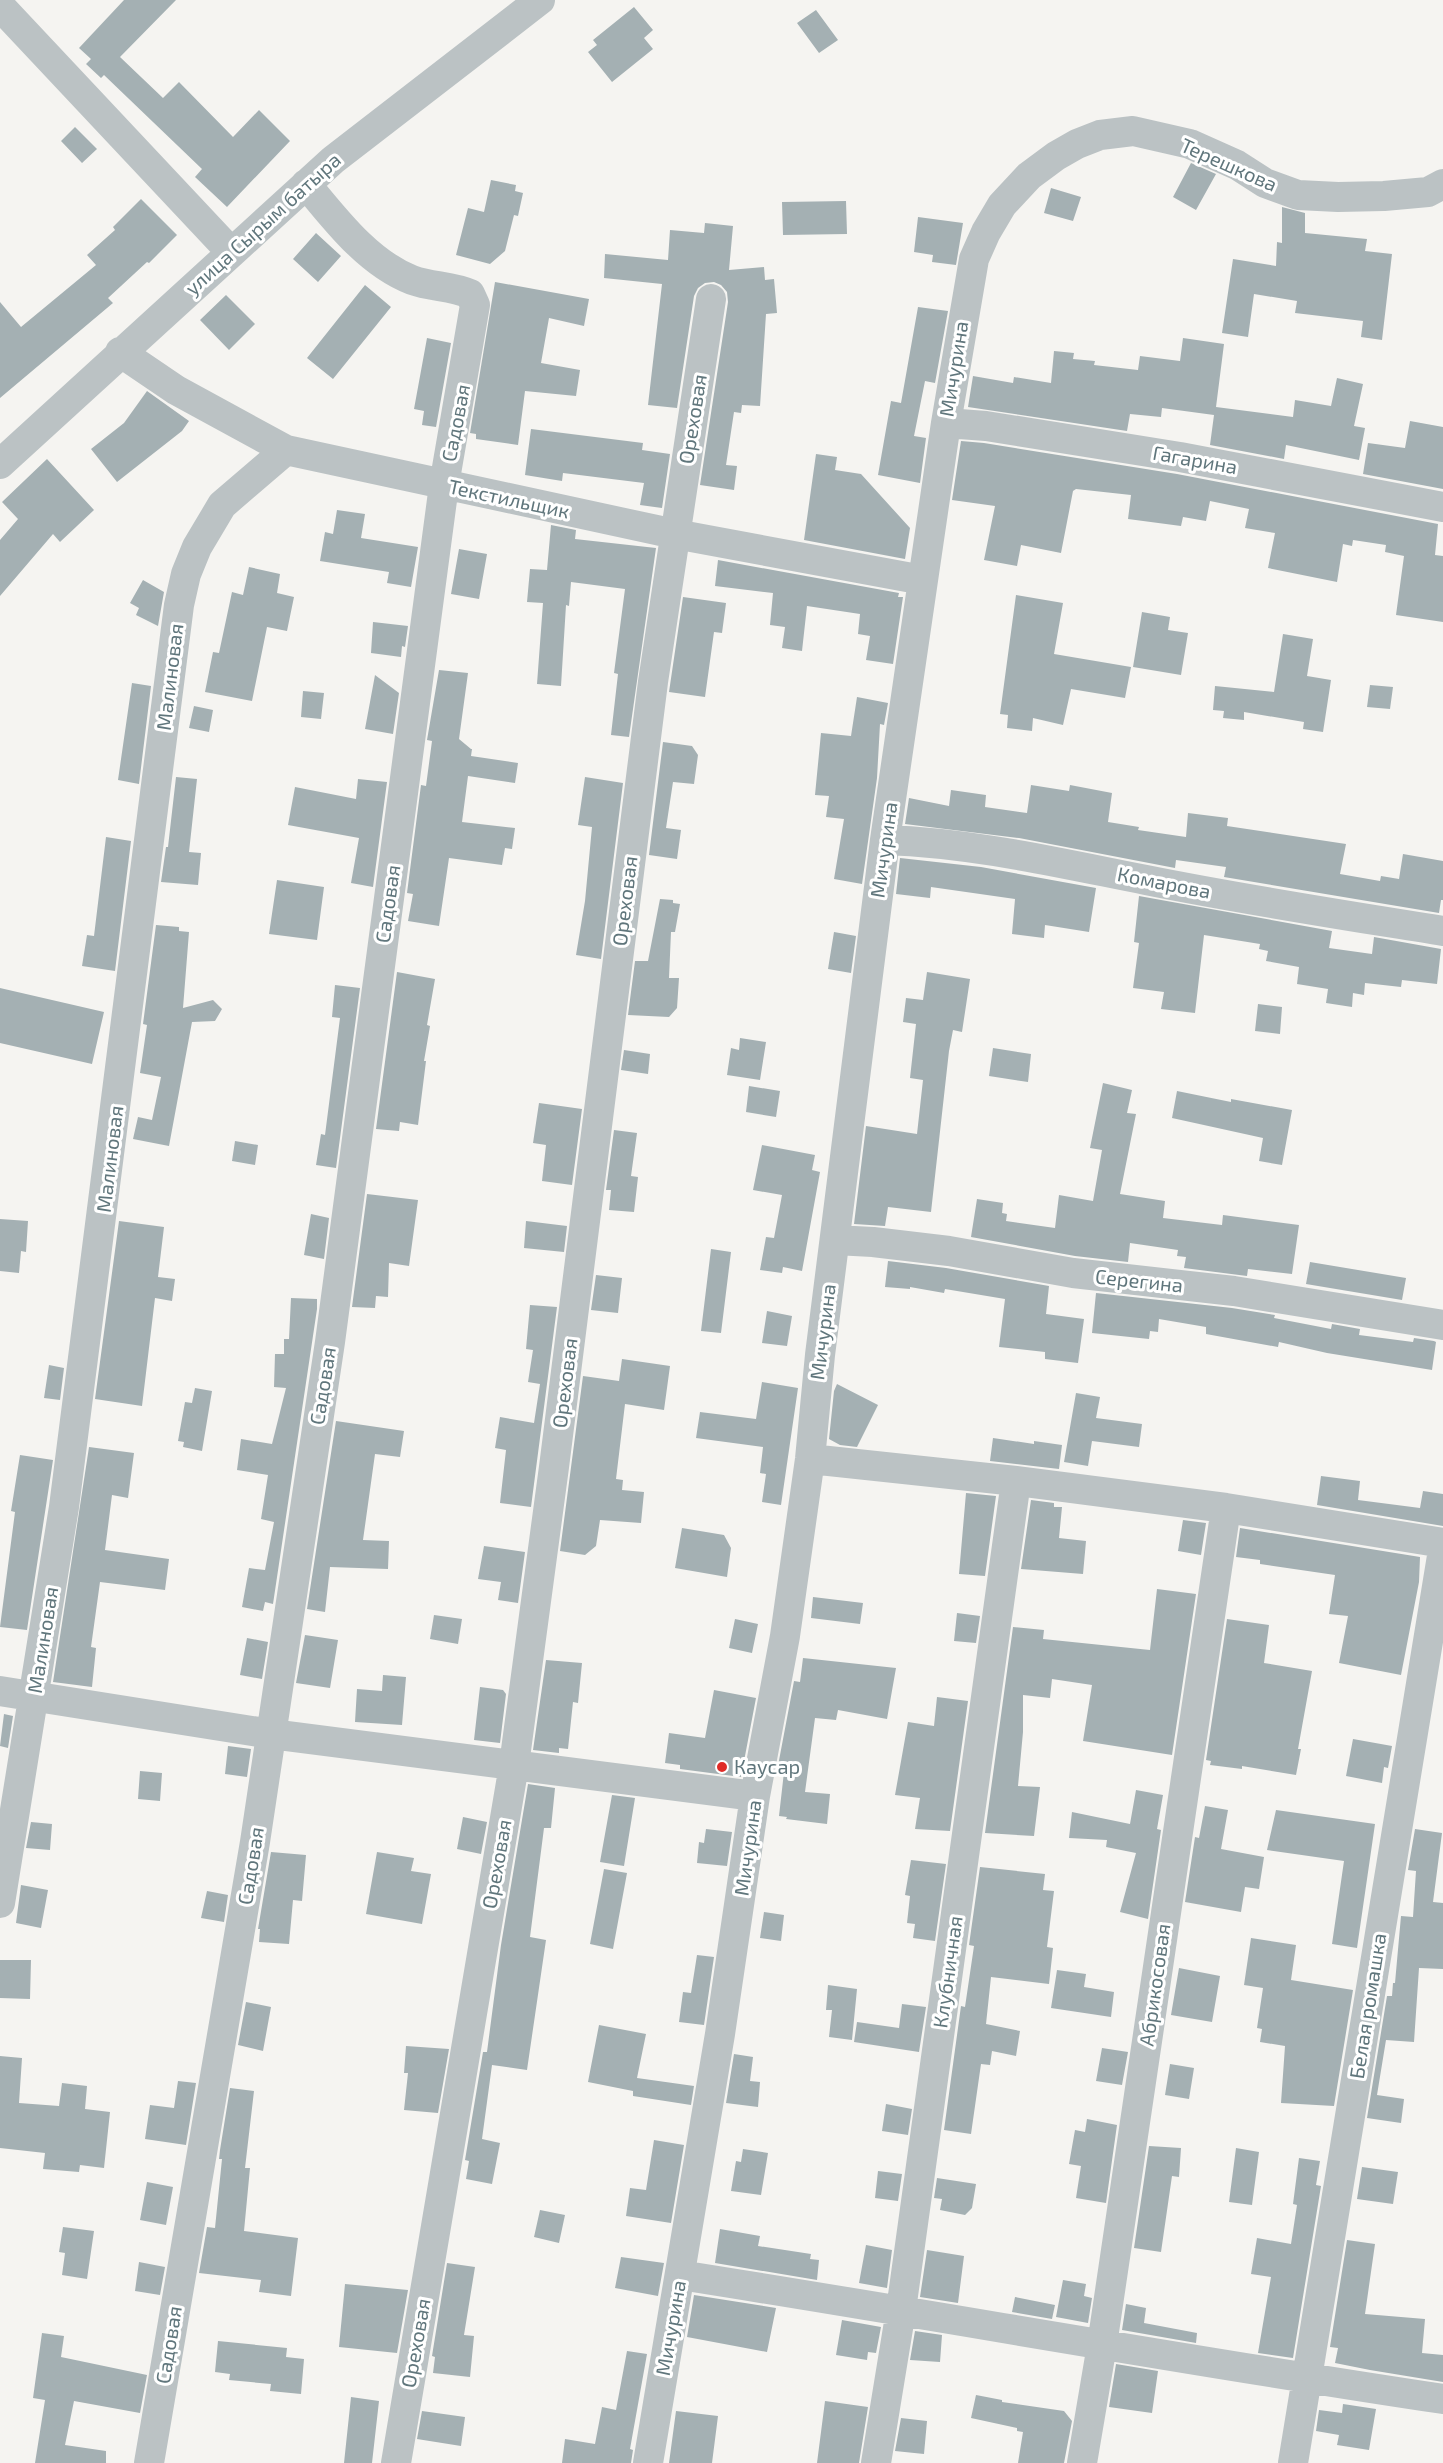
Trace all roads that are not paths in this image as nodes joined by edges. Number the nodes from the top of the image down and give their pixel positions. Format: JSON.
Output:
{"nodes":[{"id":1,"x":540,"y":0,"type":"edge"},
{"id":2,"x":0,"y":6,"type":"edge"},
{"id":3,"x":306,"y":184,"type":"junction"},
{"id":4,"x":1443,"y":184,"type":"edge"},
{"id":5,"x":1002,"y":205,"type":"joint"},
{"id":6,"x":231,"y":252,"type":"junction"},
{"id":7,"x":711,"y":299,"type":"dead end"},
{"id":8,"x":120,"y":352,"type":"junction"},
{"id":9,"x":946,"y":423,"type":"junction"},
{"id":10,"x":286,"y":450,"type":"junction"},
{"id":11,"x":0,"y":464,"type":"edge"},
{"id":12,"x":444,"y":485,"type":"junction"},
{"id":13,"x":1443,"y":507,"type":"edge"},
{"id":14,"x":675,"y":534,"type":"junction"},
{"id":15,"x":923,"y":580,"type":"junction"},
{"id":16,"x":885,"y":840,"type":"junction"},
{"id":17,"x":1443,"y":931,"type":"edge"},
{"id":18,"x":835,"y":1240,"type":"junction"},
{"id":19,"x":1443,"y":1325,"type":"edge"},
{"id":20,"x":810,"y":1459,"type":"junction"},
{"id":21,"x":1017,"y":1481,"type":"junction"},
{"id":22,"x":1226,"y":1508,"type":"junction"},
{"id":23,"x":1443,"y":1544,"type":"edge"},
{"id":24,"x":1443,"y":1550,"type":"edge"},
{"id":25,"x":0,"y":1691,"type":"edge"},
{"id":26,"x":34,"y":1697,"type":"junction"},
{"id":27,"x":271,"y":1734,"type":"junction"},
{"id":28,"x":514,"y":1765,"type":"junction"},
{"id":29,"x":755,"y":1796,"type":"junction"},
{"id":30,"x":0,"y":1903,"type":"edge"},
{"id":31,"x":680,"y":2275,"type":"junction"},
{"id":32,"x":901,"y":2310,"type":"junction"},
{"id":33,"x":1102,"y":2345,"type":"junction"},
{"id":34,"x":1306,"y":2378,"type":"junction"},
{"id":35,"x":1443,"y":2399,"type":"edge"},
{"id":36,"x":149,"y":2463,"type":"edge"},
{"id":37,"x":396,"y":2463,"type":"edge"},
{"id":38,"x":648,"y":2463,"type":"edge"},
{"id":39,"x":876,"y":2463,"type":"edge"},
{"id":40,"x":1082,"y":2463,"type":"edge"},
{"id":41,"x":1293,"y":2463,"type":"edge"}],
"edges":[{"from":1,"to":3,"type":"street","name":"улица Сырым батыра"},
{"from":2,"to":6,"type":"street"},
{"from":3,"to":6,"type":"street","name":"улица Сырым батыра"},
{"from":3,"to":12,"type":"street","name":"Садовая"},
{"from":4,"to":5,"type":"street","name":"Терешкова"},
{"from":5,"to":9,"type":"street","name":"Мичурина"},
{"from":6,"to":8,"type":"street","name":"улица Сырым батыра"},
{"from":7,"to":14,"type":"street","name":"Ореховая"},
{"from":8,"to":10,"type":"street","name":"Текстильщик"},
{"from":8,"to":11,"type":"street","name":"улица Сырым батыра"},
{"from":9,"to":13,"type":"street","name":"Гагарина"},
{"from":9,"to":15,"type":"street","name":"Мичурина"},
{"from":10,"to":12,"type":"street","name":"Текстильщик"},
{"from":10,"to":26,"type":"street","name":"Малиновая"},
{"from":12,"to":14,"type":"street","name":"Текстильщик"},
{"from":12,"to":27,"type":"street","name":"Садовая"},
{"from":14,"to":15,"type":"street","name":"Текстильщик"},
{"from":14,"to":28,"type":"street","name":"Ореховая"},
{"from":15,"to":16,"type":"street","name":"Мичурина"},
{"from":16,"to":17,"type":"street","name":"Комарова"},
{"from":16,"to":18,"type":"street","name":"Мичурина"},
{"from":18,"to":19,"type":"street","name":"Серегина"},
{"from":18,"to":20,"type":"street","name":"Мичурина"},
{"from":20,"to":21,"type":"street"},
{"from":20,"to":29,"type":"street","name":"Мичурина"},
{"from":21,"to":22,"type":"street"},
{"from":21,"to":32,"type":"street","name":"Клубничная"},
{"from":22,"to":23,"type":"street"},
{"from":22,"to":33,"type":"street","name":"Абрикосовая"},
{"from":24,"to":34,"type":"street","name":"Белая ромашка"},
{"from":25,"to":26,"type":"street"},
{"from":26,"to":27,"type":"street"},
{"from":26,"to":30,"type":"street","name":"Малиновая"},
{"from":27,"to":28,"type":"street"},
{"from":27,"to":36,"type":"street","name":"Садовая"},
{"from":28,"to":29,"type":"street"},
{"from":28,"to":37,"type":"street","name":"Ореховая"},
{"from":29,"to":31,"type":"street","name":"Мичурина"},
{"from":31,"to":32,"type":"street"},
{"from":31,"to":38,"type":"street","name":"Мичурина"},
{"from":32,"to":33,"type":"street"},
{"from":32,"to":39,"type":"street","name":"Клубничная"},
{"from":33,"to":34,"type":"street"},
{"from":33,"to":40,"type":"street","name":"Абрикосовая"},
{"from":34,"to":35,"type":"street"},
{"from":34,"to":41,"type":"street","name":"Белая ромашка"}]}
